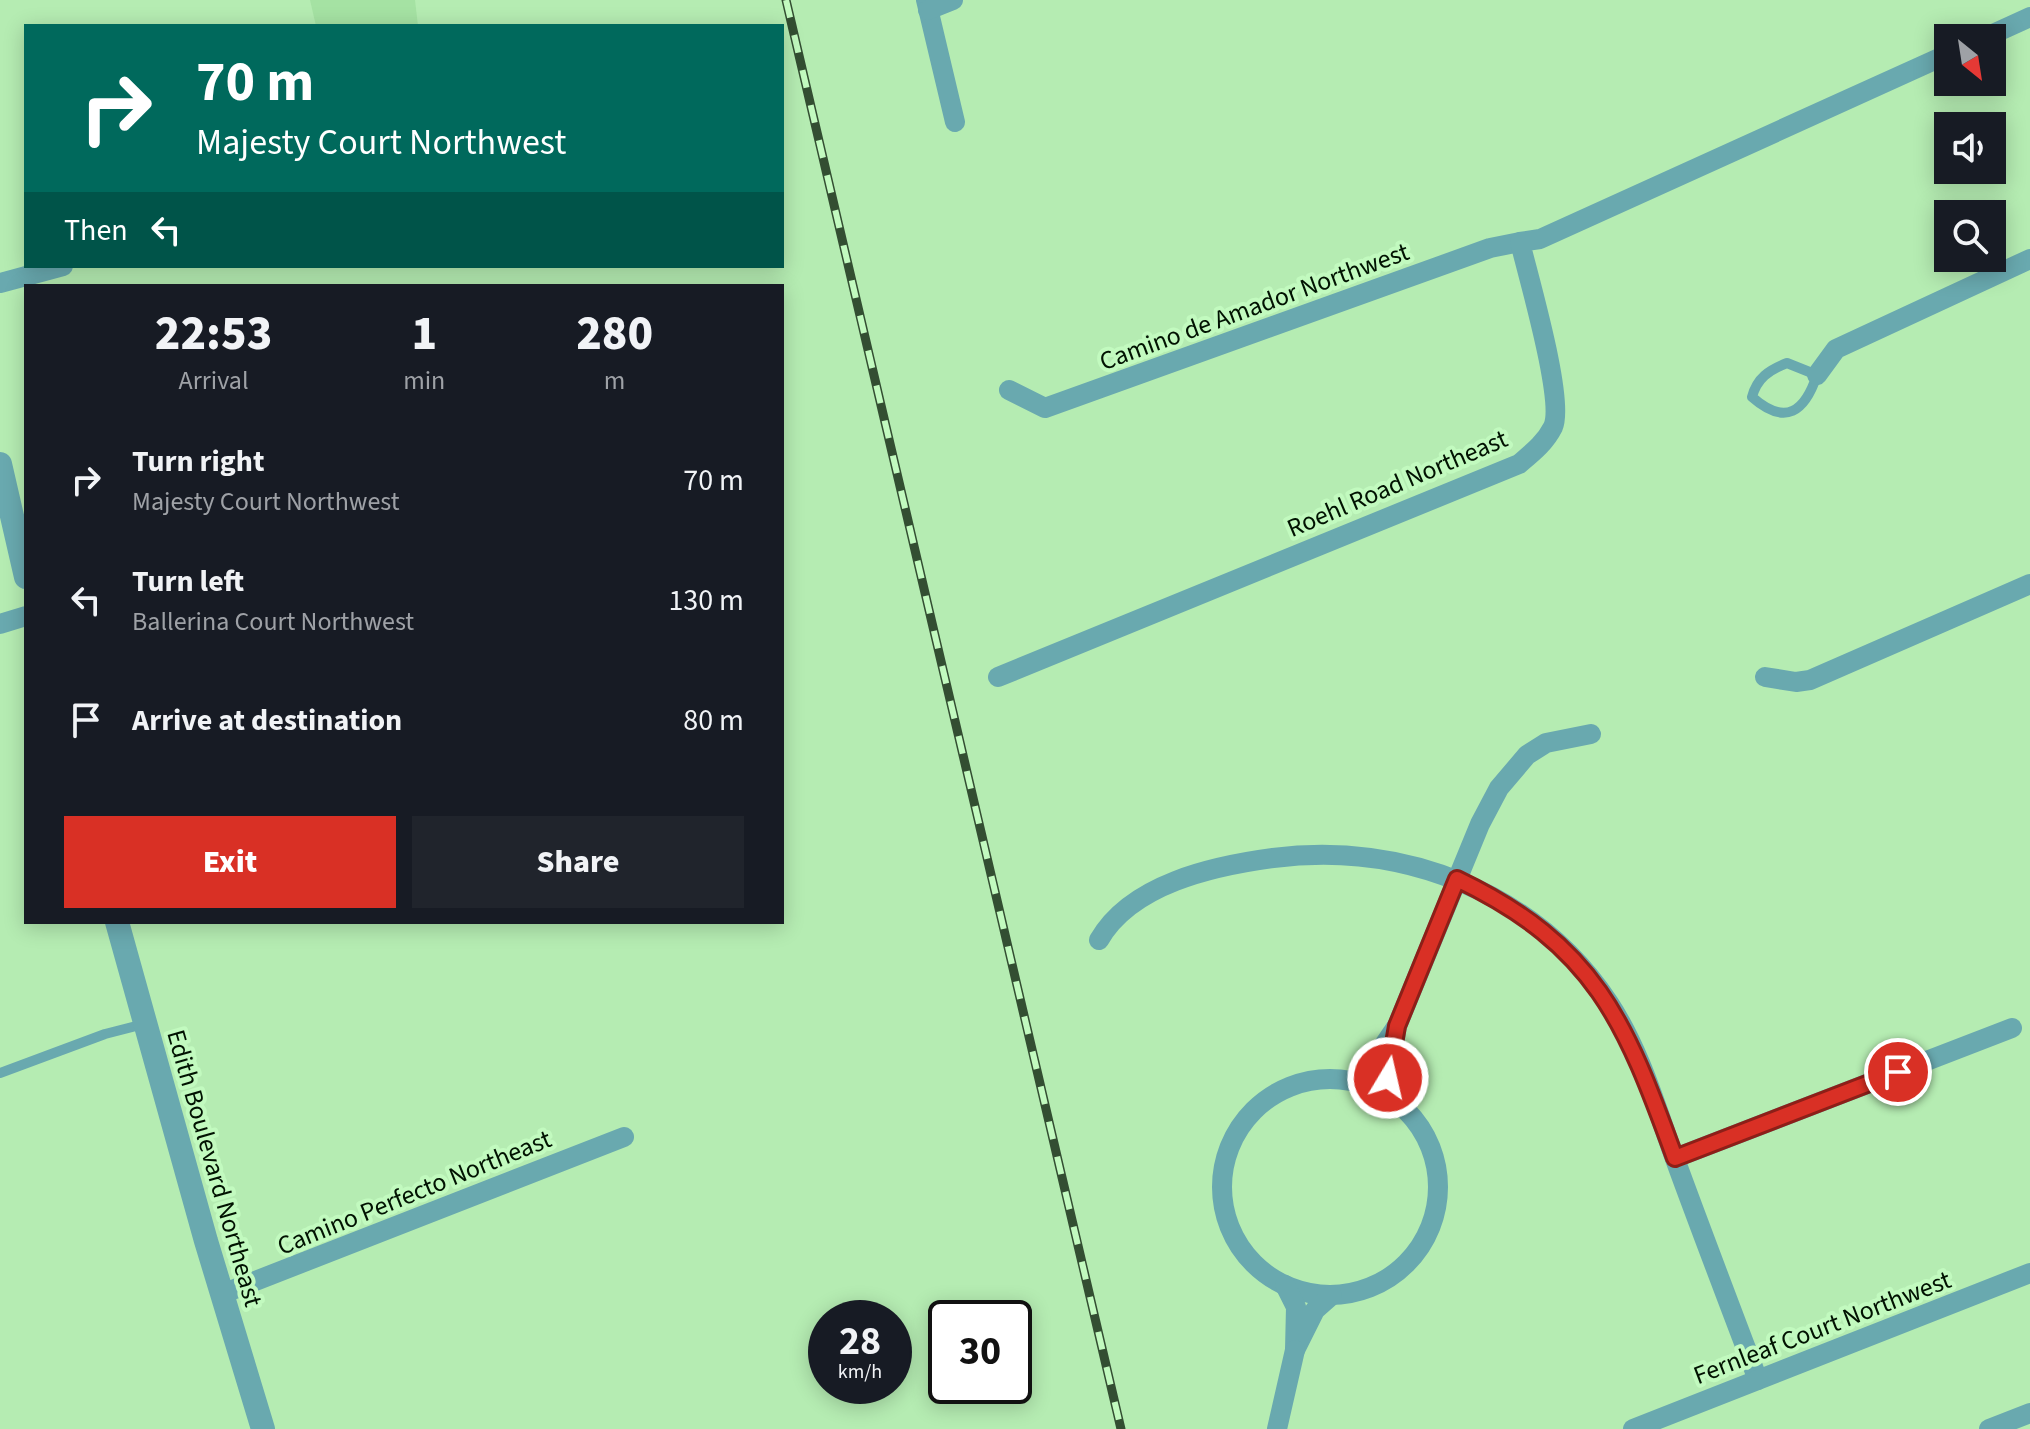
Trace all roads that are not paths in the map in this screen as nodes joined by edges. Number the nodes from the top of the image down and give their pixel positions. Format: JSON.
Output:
{"nodes":[{"id":1,"x":953,"y":0,"type":"edge"},
{"id":2,"x":927,"y":5,"type":"edge"},
{"id":3,"x":2030,"y":17,"type":"edge"},
{"id":4,"x":2006,"y":28,"type":"edge"},
{"id":5,"x":1934,"y":60,"type":"edge"},
{"id":6,"x":955,"y":122,"type":"dead end"},
{"id":7,"x":1520,"y":242,"type":"junction"},
{"id":8,"x":2030,"y":259,"type":"edge"},
{"id":9,"x":56,"y":268,"type":"edge"},
{"id":10,"x":0,"y":283,"type":"edge"},
{"id":11,"x":1817,"y":375,"type":"junction"},
{"id":12,"x":1009,"y":390,"type":"dead end"},
{"id":13,"x":0,"y":464,"type":"edge"},
{"id":14,"x":24,"y":568,"type":"edge"},
{"id":15,"x":2030,"y":584,"type":"edge"},
{"id":16,"x":24,"y":617,"type":"edge"},
{"id":17,"x":0,"y":624,"type":"edge"},
{"id":18,"x":998,"y":677,"type":"dead end"},
{"id":19,"x":1765,"y":677,"type":"dead end"},
{"id":20,"x":1591,"y":734,"type":"dead end"},
{"id":21,"x":1457,"y":879,"type":"junction"},
{"id":22,"x":118,"y":924,"type":"edge"},
{"id":23,"x":1099,"y":940,"type":"dead end"},
{"id":24,"x":144,"y":1024,"type":"junction"},
{"id":25,"x":1397,"y":1026,"type":"junction"},
{"id":26,"x":2012,"y":1028,"type":"dead end"},
{"id":27,"x":0,"y":1073,"type":"edge"},
{"id":28,"x":1352,"y":1081,"type":"junction"},
{"id":29,"x":1394,"y":1099,"type":"junction"},
{"id":30,"x":624,"y":1137,"type":"dead end"},
{"id":31,"x":1675,"y":1158,"type":"junction"},
{"id":32,"x":2030,"y":1273,"type":"edge"},
{"id":33,"x":1285,"y":1285,"type":"junction"},
{"id":34,"x":222,"y":1294,"type":"junction"},
{"id":35,"x":1332,"y":1295,"type":"junction"},
{"id":36,"x":1295,"y":1350,"type":"junction"},
{"id":37,"x":1758,"y":1380,"type":"junction"},
{"id":38,"x":2030,"y":1413,"type":"edge"},
{"id":39,"x":263,"y":1429,"type":"edge"},
{"id":40,"x":1277,"y":1429,"type":"edge"},
{"id":41,"x":1633,"y":1429,"type":"edge"},
{"id":42,"x":1989,"y":1429,"type":"edge"}],
"edges":[{"from":1,"to":2,"type":"street"},
{"from":2,"to":6,"type":"street"},
{"from":3,"to":4,"type":"street"},
{"from":5,"to":7,"type":"street"},
{"from":7,"to":12,"type":"street","name":"Camino de Amador Northwest"},
{"from":7,"to":18,"type":"street","name":"Roehl Road Northeast"},
{"from":8,"to":11,"type":"street"},
{"from":9,"to":10,"type":"street"},
{"from":11,"to":11,"type":"lane"},
{"from":13,"to":14,"type":"street"},
{"from":15,"to":19,"type":"street"},
{"from":16,"to":17,"type":"street"},
{"from":20,"to":21,"type":"street"},
{"from":21,"to":23,"type":"street"},
{"from":21,"to":25,"type":"street"},
{"from":21,"to":31,"type":"street"},
{"from":22,"to":24,"type":"street","name":"Edith Boulevard Northeast"},
{"from":24,"to":27,"type":"lane"},
{"from":24,"to":34,"type":"street","name":"Edith Boulevard Northeast"},
{"from":25,"to":28,"type":"street"},
{"from":25,"to":29,"type":"street"},
{"from":26,"to":31,"type":"street"},
{"from":28,"to":29,"type":"street"},
{"from":28,"to":33,"type":"street"},
{"from":29,"to":35,"type":"street"},
{"from":30,"to":34,"type":"street","name":"Camino Perfecto Northeast"},
{"from":31,"to":37,"type":"street"},
{"from":32,"to":37,"type":"street","name":"Fernleaf Court Northwest"},
{"from":33,"to":35,"type":"street"},
{"from":33,"to":36,"type":"street"},
{"from":34,"to":39,"type":"street","name":"Edith Boulevard Northeast"},
{"from":35,"to":36,"type":"street"},
{"from":36,"to":40,"type":"street"},
{"from":37,"to":41,"type":"street","name":"Fernleaf Court Northwest"},
{"from":38,"to":42,"type":"street"}]}
